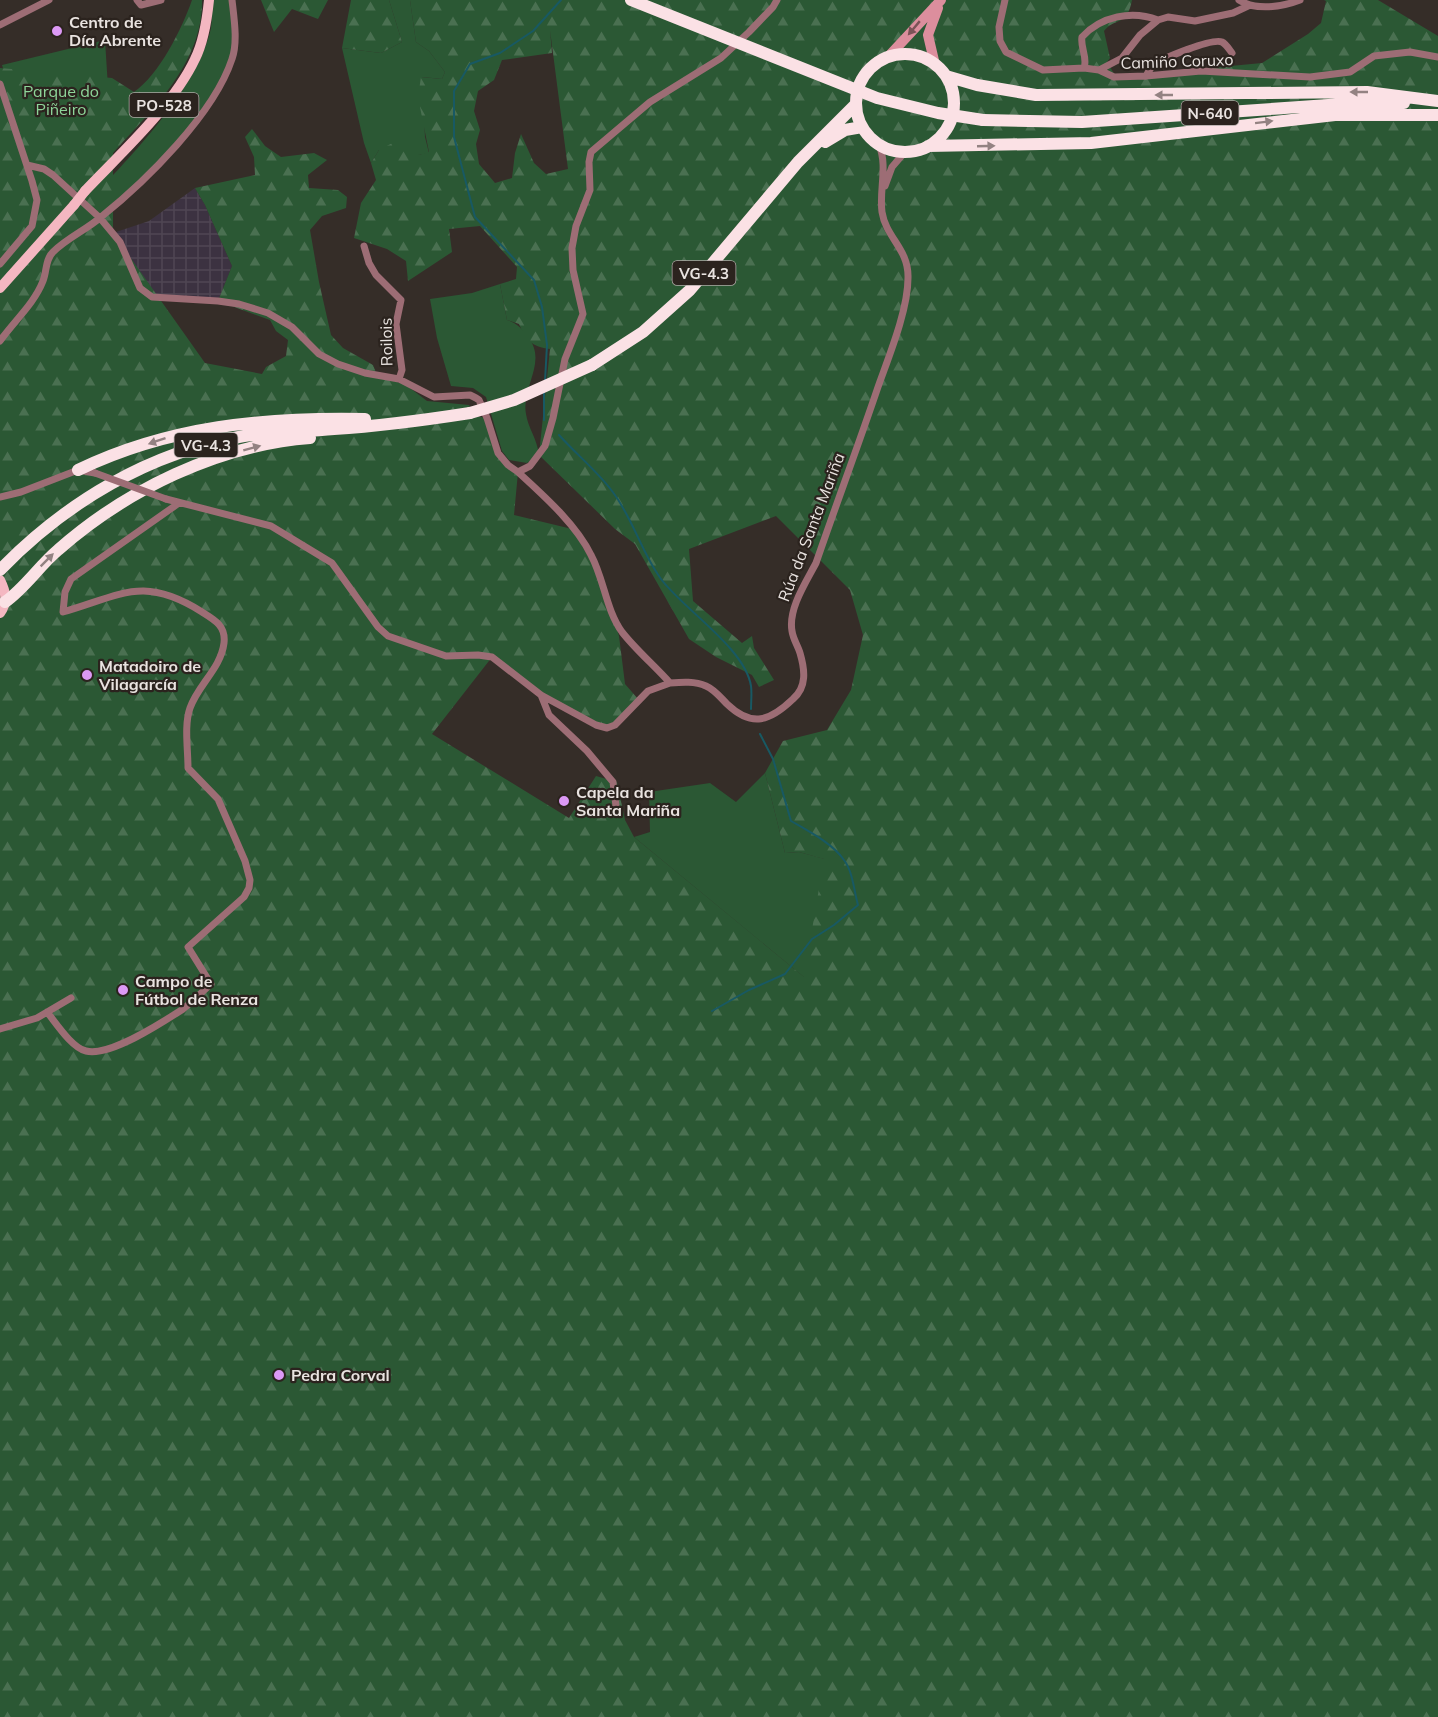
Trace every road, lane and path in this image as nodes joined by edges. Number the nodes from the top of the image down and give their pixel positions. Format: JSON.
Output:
{"nodes":[{"id":1,"x":49,"y":0,"type":"edge"},
{"id":2,"x":137,"y":0,"type":"edge"},
{"id":3,"x":161,"y":0,"type":"edge"},
{"id":4,"x":209,"y":0,"type":"edge"},
{"id":5,"x":232,"y":0,"type":"edge"},
{"id":6,"x":631,"y":0,"type":"edge"},
{"id":7,"x":777,"y":0,"type":"edge"},
{"id":8,"x":942,"y":0,"type":"edge"},
{"id":9,"x":1005,"y":0,"type":"edge"},
{"id":10,"x":1239,"y":0,"type":"edge"},
{"id":11,"x":1300,"y":0,"type":"edge"},
{"id":12,"x":1248,"y":6,"type":"junction"},
{"id":13,"x":1158,"y":20,"type":"junction"},
{"id":14,"x":0,"y":25,"type":"edge"},
{"id":15,"x":1232,"y":53,"type":"dead end"},
{"id":16,"x":888,"y":57,"type":"junction"},
{"id":17,"x":1438,"y":57,"type":"edge"},
{"id":18,"x":935,"y":65,"type":"junction"},
{"id":19,"x":1084,"y":68,"type":"junction"},
{"id":20,"x":1099,"y":70,"type":"junction"},
{"id":21,"x":946,"y":76,"type":"junction"},
{"id":22,"x":1146,"y":76,"type":"junction"},
{"id":23,"x":0,"y":84,"type":"edge"},
{"id":24,"x":1438,"y":101,"type":"edge"},
{"id":25,"x":855,"y":105,"type":"junction"},
{"id":26,"x":1438,"y":108,"type":"edge"},
{"id":27,"x":1438,"y":115,"type":"edge"},
{"id":28,"x":862,"y":127,"type":"junction"},
{"id":29,"x":879,"y":145,"type":"junction"},
{"id":30,"x":928,"y":146,"type":"junction"},
{"id":31,"x":905,"y":152,"type":"junction"},
{"id":32,"x":798,"y":162,"type":"junction"},
{"id":33,"x":27,"y":165,"type":"junction"},
{"id":34,"x":882,"y":197,"type":"junction"},
{"id":35,"x":100,"y":218,"type":"junction"},
{"id":36,"x":364,"y":246,"type":"dead end"},
{"id":37,"x":0,"y":264,"type":"edge"},
{"id":38,"x":0,"y":288,"type":"edge"},
{"id":39,"x":0,"y":341,"type":"edge"},
{"id":40,"x":399,"y":379,"type":"junction"},
{"id":41,"x":423,"y":421,"type":"junction"},
{"id":42,"x":78,"y":470,"type":"junction"},
{"id":43,"x":518,"y":472,"type":"junction"},
{"id":44,"x":0,"y":497,"type":"edge"},
{"id":45,"x":179,"y":503,"type":"junction"},
{"id":46,"x":0,"y":570,"type":"edge"},
{"id":47,"x":1,"y":583,"type":"edge"},
{"id":48,"x":3,"y":607,"type":"edge"},
{"id":49,"x":670,"y":682,"type":"junction"},
{"id":50,"x":541,"y":695,"type":"junction"},
{"id":51,"x":617,"y":814,"type":"dead end"},
{"id":52,"x":71,"y":998,"type":"dead end"},
{"id":53,"x":47,"y":1012,"type":"junction"},
{"id":54,"x":0,"y":1029,"type":"edge"}],
"edges":[{"from":1,"to":14,"type":"street"},
{"from":2,"to":3,"type":"street"},
{"from":4,"to":38,"type":"main road","number":"PO-528","bridge":true},
{"from":5,"to":35,"type":"street"},
{"from":6,"to":26,"type":"highway","number":"N-640","bridge":true},
{"from":7,"to":43,"type":"street"},
{"from":8,"to":16,"type":"street","one_way":true},
{"from":8,"to":18,"type":"street"},
{"from":9,"to":19,"type":"street","name":"Camiño Coruxo"},
{"from":10,"to":12,"type":"street"},
{"from":11,"to":12,"type":"street"},
{"from":12,"to":13,"type":"street"},
{"from":13,"to":19,"type":"street"},
{"from":13,"to":20,"type":"street"},
{"from":15,"to":22,"type":"street"},
{"from":16,"to":18,"type":"highway"},
{"from":16,"to":25,"type":"highway"},
{"from":17,"to":22,"type":"street","name":"Camiño Coruxo"},
{"from":18,"to":21,"type":"highway"},
{"from":19,"to":20,"type":"street","name":"Camiño Coruxo"},
{"from":20,"to":22,"type":"street","name":"Camiño Coruxo"},
{"from":24,"to":21,"type":"highway","one_way":true},
{"from":21,"to":30,"type":"highway"},
{"from":23,"to":33,"type":"street"},
{"from":25,"to":28,"type":"highway"},
{"from":25,"to":32,"type":"highway","number":"VG-4.3"},
{"from":30,"to":27,"type":"highway","one_way":true},
{"from":28,"to":29,"type":"highway"},
{"from":28,"to":32,"type":"highway","number":"VG-4.3"},
{"from":29,"to":31,"type":"highway"},
{"from":29,"to":34,"type":"street","name":"Rúa da Santa Mariña"},
{"from":30,"to":31,"type":"highway"},
{"from":31,"to":34,"type":"street","name":"Rúa da Santa Mariña"},
{"from":32,"to":41,"type":"highway","number":"VG-4.3","bridge":true},
{"from":33,"to":35,"type":"street"},
{"from":33,"to":37,"type":"street"},
{"from":34,"to":49,"type":"street","name":"Rúa da Santa Mariña"},
{"from":35,"to":39,"type":"street"},
{"from":35,"to":40,"type":"street"},
{"from":36,"to":40,"type":"street","name":"Roilois"},
{"from":40,"to":43,"type":"street"},
{"from":41,"to":42,"type":"highway","one_way":true},
{"from":41,"to":46,"type":"highway","number":"VG-4.3"},
{"from":48,"to":41,"type":"highway","one_way":true},
{"from":42,"to":44,"type":"street"},
{"from":42,"to":45,"type":"street","bridge":true},
{"from":43,"to":49,"type":"street"},
{"from":45,"to":50,"type":"street"},
{"from":45,"to":53,"type":"street"},
{"from":47,"to":48,"type":"main road"},
{"from":49,"to":50,"type":"street"},
{"from":50,"to":51,"type":"street"},
{"from":52,"to":53,"type":"street"},
{"from":53,"to":54,"type":"street"}]}
